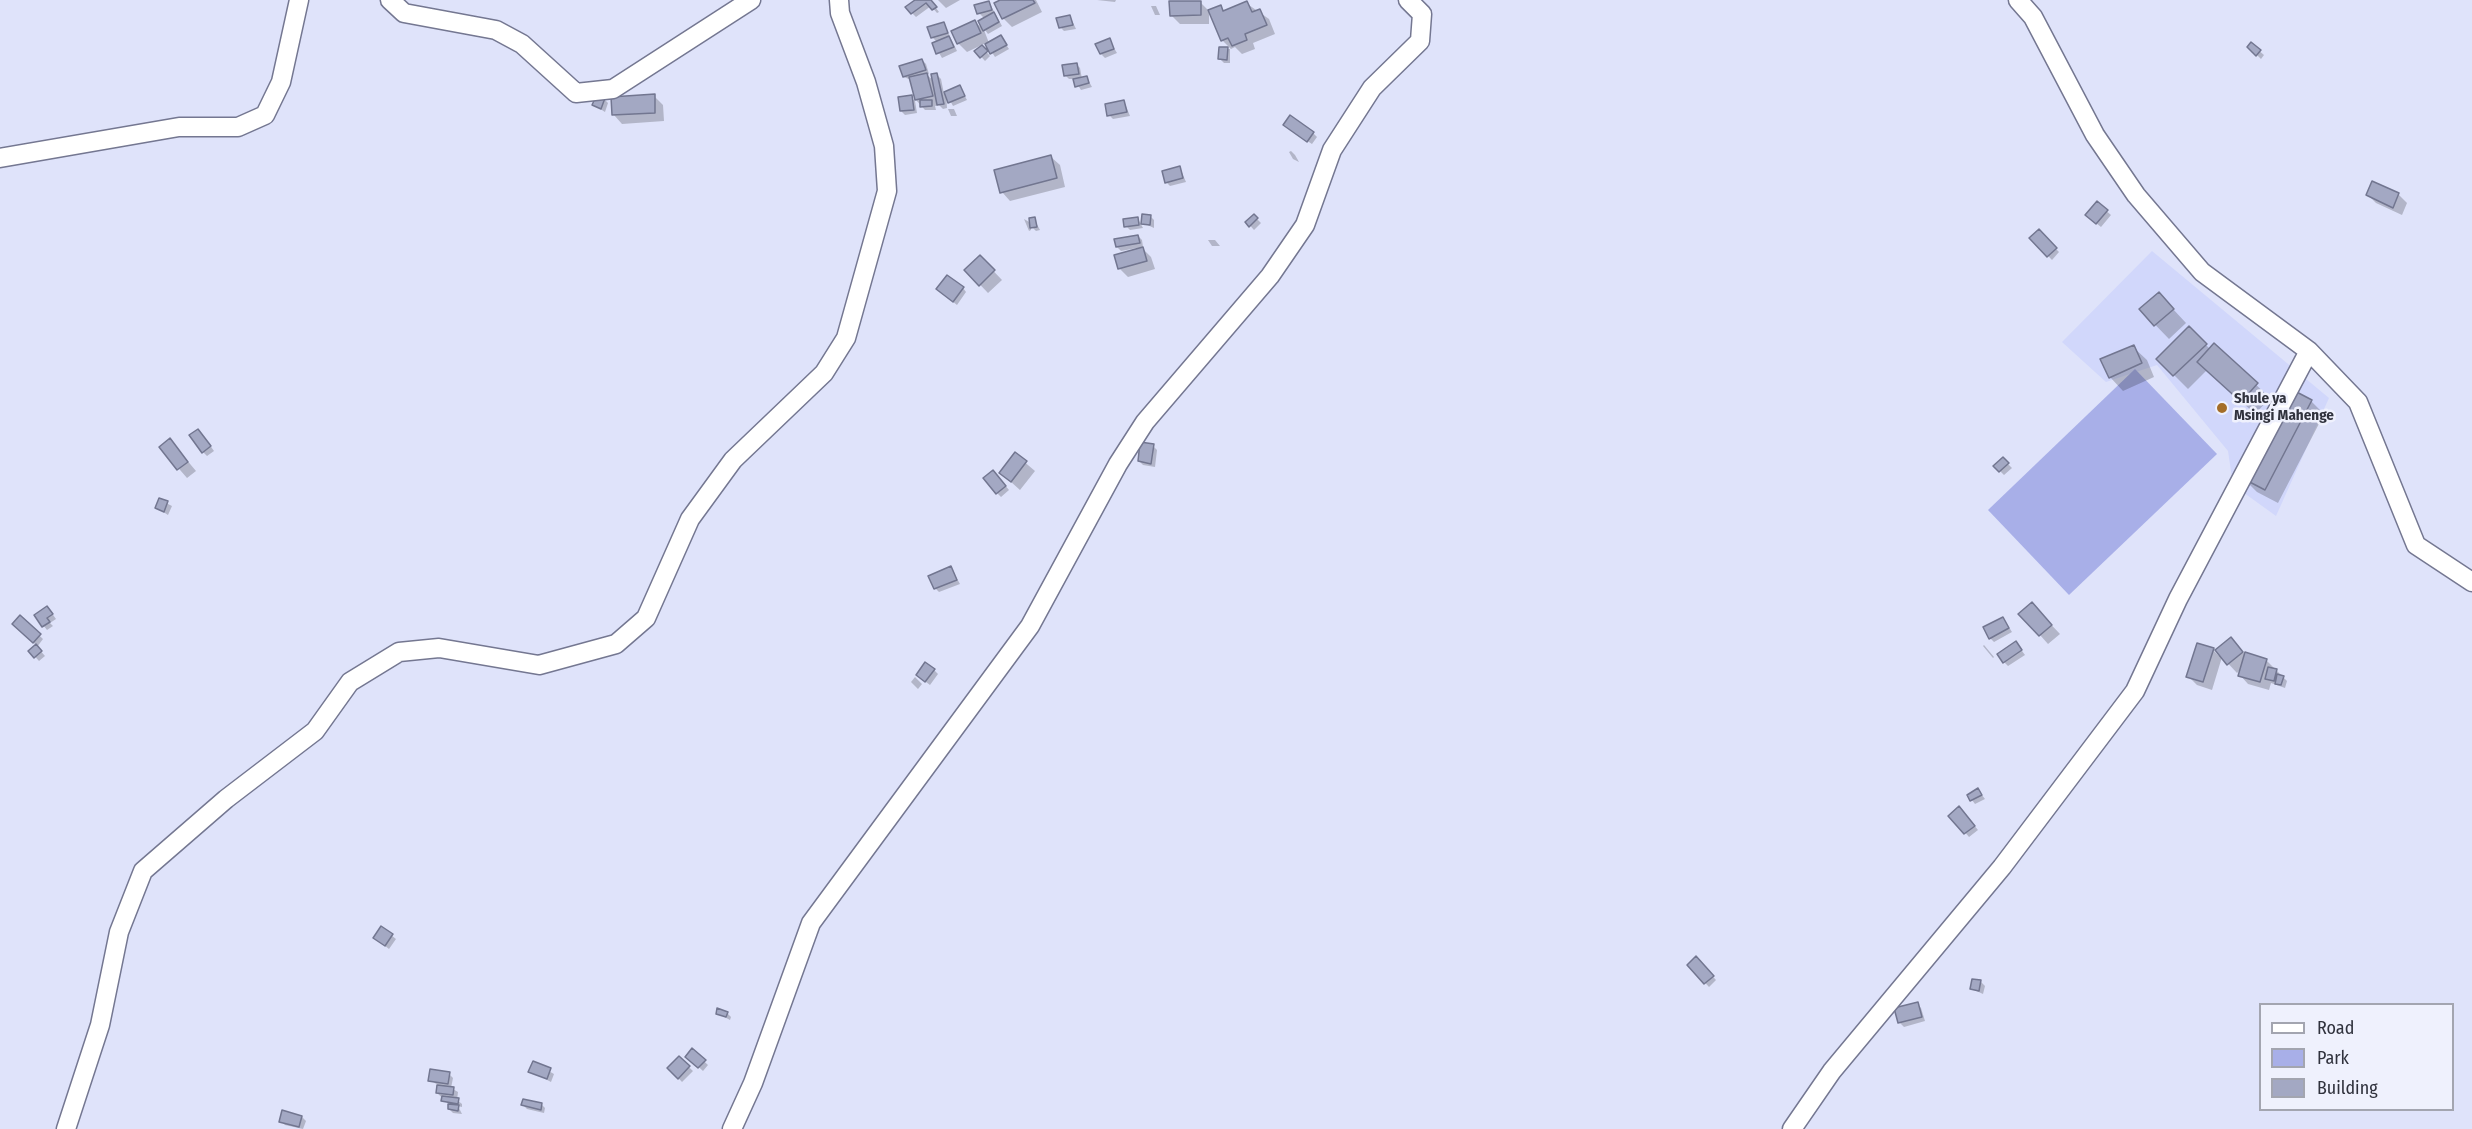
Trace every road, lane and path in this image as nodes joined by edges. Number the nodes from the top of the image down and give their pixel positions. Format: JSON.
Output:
{"nodes":[{"id":1,"x":299,"y":0,"type":"edge"},
{"id":2,"x":390,"y":0,"type":"edge"},
{"id":3,"x":751,"y":0,"type":"edge"},
{"id":4,"x":839,"y":0,"type":"edge"},
{"id":5,"x":1408,"y":0,"type":"edge"},
{"id":6,"x":2018,"y":0,"type":"edge"},
{"id":7,"x":0,"y":158,"type":"edge"},
{"id":8,"x":2309,"y":351,"type":"junction"},
{"id":9,"x":2472,"y":582,"type":"edge"},
{"id":10,"x":66,"y":1129,"type":"edge"},
{"id":11,"x":732,"y":1129,"type":"edge"},
{"id":12,"x":1792,"y":1129,"type":"edge"}],
"edges":[{"from":1,"to":7,"type":"street"},
{"from":2,"to":3,"type":"street"},
{"from":4,"to":10,"type":"street"},
{"from":5,"to":11,"type":"street"},
{"from":6,"to":8,"type":"street"},
{"from":8,"to":9,"type":"street"},
{"from":8,"to":12,"type":"street"}]}
